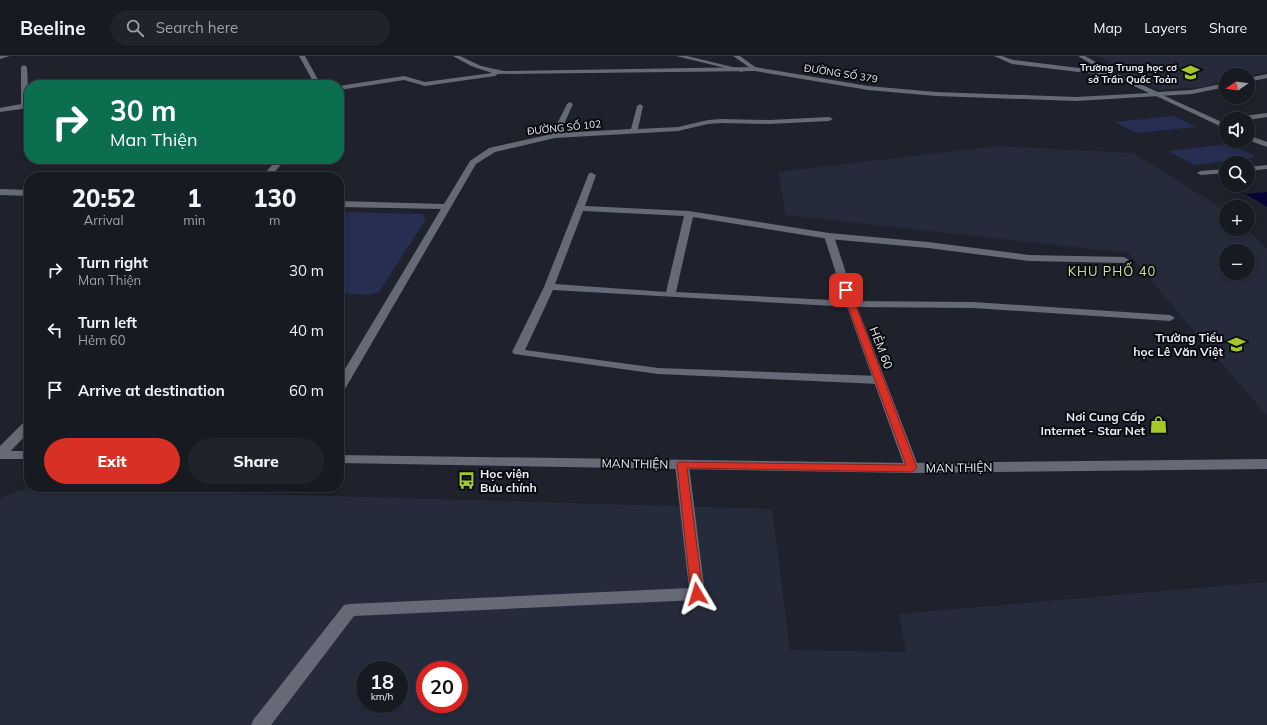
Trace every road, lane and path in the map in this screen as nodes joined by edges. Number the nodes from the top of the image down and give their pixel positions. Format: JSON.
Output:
{"nodes":[{"id":1,"x":7,"y":56,"type":"edge"},
{"id":2,"x":302,"y":56,"type":"edge"},
{"id":3,"x":456,"y":56,"type":"edge"},
{"id":4,"x":679,"y":56,"type":"edge"},
{"id":5,"x":736,"y":56,"type":"edge"},
{"id":6,"x":997,"y":56,"type":"edge"},
{"id":7,"x":1081,"y":56,"type":"edge"},
{"id":8,"x":0,"y":57,"type":"edge"},
{"id":9,"x":24,"y":67,"type":"dead end"},
{"id":10,"x":755,"y":69,"type":"junction"},
{"id":11,"x":742,"y":70,"type":"junction"},
{"id":12,"x":504,"y":73,"type":"junction"},
{"id":13,"x":1112,"y":74,"type":"junction"},
{"id":14,"x":1267,"y":76,"type":"edge"},
{"id":15,"x":1255,"y":79,"type":"edge"},
{"id":16,"x":25,"y":80,"type":"edge"},
{"id":17,"x":315,"y":80,"type":"edge"},
{"id":18,"x":1219,"y":86,"type":"edge"},
{"id":19,"x":344,"y":87,"type":"edge"},
{"id":20,"x":1156,"y":94,"type":"junction"},
{"id":21,"x":570,"y":104,"type":"dead end"},
{"id":22,"x":24,"y":106,"type":"edge"},
{"id":23,"x":640,"y":106,"type":"dead end"},
{"id":24,"x":0,"y":110,"type":"edge"},
{"id":25,"x":1267,"y":115,"type":"edge"},
{"id":26,"x":1255,"y":117,"type":"edge"},
{"id":27,"x":829,"y":119,"type":"dead end"},
{"id":28,"x":1219,"y":121,"type":"edge"},
{"id":29,"x":1214,"y":122,"type":"junction"},
{"id":30,"x":1219,"y":124,"type":"edge"},
{"id":31,"x":634,"y":132,"type":"junction"},
{"id":32,"x":555,"y":136,"type":"junction"},
{"id":33,"x":1255,"y":140,"type":"edge"},
{"id":34,"x":1267,"y":145,"type":"edge"},
{"id":35,"x":277,"y":164,"type":"edge"},
{"id":36,"x":1267,"y":167,"type":"edge"},
{"id":37,"x":1255,"y":168,"type":"edge"},
{"id":38,"x":270,"y":172,"type":"edge"},
{"id":39,"x":1219,"y":172,"type":"edge"},
{"id":40,"x":1201,"y":173,"type":"dead end"},
{"id":41,"x":592,"y":175,"type":"dead end"},
{"id":42,"x":0,"y":192,"type":"edge"},
{"id":43,"x":24,"y":193,"type":"edge"},
{"id":44,"x":344,"y":204,"type":"edge"},
{"id":45,"x":446,"y":207,"type":"junction"},
{"id":46,"x":579,"y":208,"type":"junction"},
{"id":47,"x":689,"y":214,"type":"junction"},
{"id":48,"x":829,"y":236,"type":"junction"},
{"id":49,"x":1124,"y":260,"type":"dead end"},
{"id":50,"x":549,"y":286,"type":"junction"},
{"id":51,"x":670,"y":295,"type":"junction"},
{"id":52,"x":851,"y":304,"type":"junction"},
{"id":53,"x":1170,"y":318,"type":"dead end"},
{"id":54,"x":879,"y":380,"type":"junction"},
{"id":55,"x":344,"y":381,"type":"edge"},
{"id":56,"x":24,"y":429,"type":"edge"},
{"id":57,"x":0,"y":454,"type":"edge"},
{"id":58,"x":24,"y":455,"type":"edge"},
{"id":59,"x":344,"y":459,"type":"edge"},
{"id":60,"x":682,"y":464,"type":"junction"},
{"id":61,"x":1267,"y":464,"type":"edge"},
{"id":62,"x":912,"y":468,"type":"junction"},
{"id":63,"x":260,"y":725,"type":"edge"}],
"edges":[{"from":1,"to":8,"type":"street"},
{"from":2,"to":17,"type":"street"},
{"from":3,"to":12,"type":"street","name":"ĐƯỜNG SỐ 379"},
{"from":4,"to":11,"type":"street"},
{"from":5,"to":10,"type":"street"},
{"from":6,"to":13,"type":"street"},
{"from":7,"to":13,"type":"street"},
{"from":9,"to":16,"type":"street"},
{"from":10,"to":11,"type":"street","name":"ĐƯỜNG SỐ 379"},
{"from":10,"to":20,"type":"street","name":"ĐƯỜNG SỐ 379"},
{"from":11,"to":12,"type":"street","name":"ĐƯỜNG SỐ 379"},
{"from":12,"to":19,"type":"street"},
{"from":13,"to":20,"type":"street"},
{"from":14,"to":15,"type":"street"},
{"from":18,"to":20,"type":"street","name":"ĐƯỜNG SỐ 379"},
{"from":20,"to":29,"type":"street"},
{"from":21,"to":32,"type":"street"},
{"from":22,"to":24,"type":"street"},
{"from":23,"to":31,"type":"street"},
{"from":25,"to":26,"type":"street"},
{"from":27,"to":31,"type":"street","name":"ĐƯỜNG SỐ 102"},
{"from":28,"to":29,"type":"street"},
{"from":29,"to":30,"type":"street"},
{"from":31,"to":32,"type":"street","name":"ĐƯỜNG SỐ 102"},
{"from":32,"to":45,"type":"street","name":"ĐƯỜNG SỐ 102"},
{"from":33,"to":34,"type":"street"},
{"from":35,"to":38,"type":"street"},
{"from":36,"to":37,"type":"street"},
{"from":39,"to":40,"type":"street"},
{"from":41,"to":46,"type":"street"},
{"from":42,"to":43,"type":"street"},
{"from":44,"to":45,"type":"street"},
{"from":45,"to":55,"type":"street","name":"ĐƯỜNG SỐ 102"},
{"from":46,"to":47,"type":"street"},
{"from":46,"to":50,"type":"street"},
{"from":47,"to":48,"type":"street"},
{"from":47,"to":51,"type":"street"},
{"from":48,"to":49,"type":"street"},
{"from":48,"to":52,"type":"street","name":"HẺM 60"},
{"from":50,"to":51,"type":"street"},
{"from":50,"to":54,"type":"street"},
{"from":51,"to":52,"type":"street"},
{"from":52,"to":53,"type":"street"},
{"from":52,"to":54,"type":"street","name":"HẺM 60"},
{"from":54,"to":62,"type":"street","name":"HẺM 60"},
{"from":56,"to":57,"type":"street"},
{"from":57,"to":58,"type":"street"},
{"from":59,"to":60,"type":"street","name":"MAN THIỆN"},
{"from":60,"to":62,"type":"street","name":"MAN THIỆN"},
{"from":60,"to":63,"type":"street"},
{"from":61,"to":62,"type":"street","name":"MAN THIỆN"}]}
